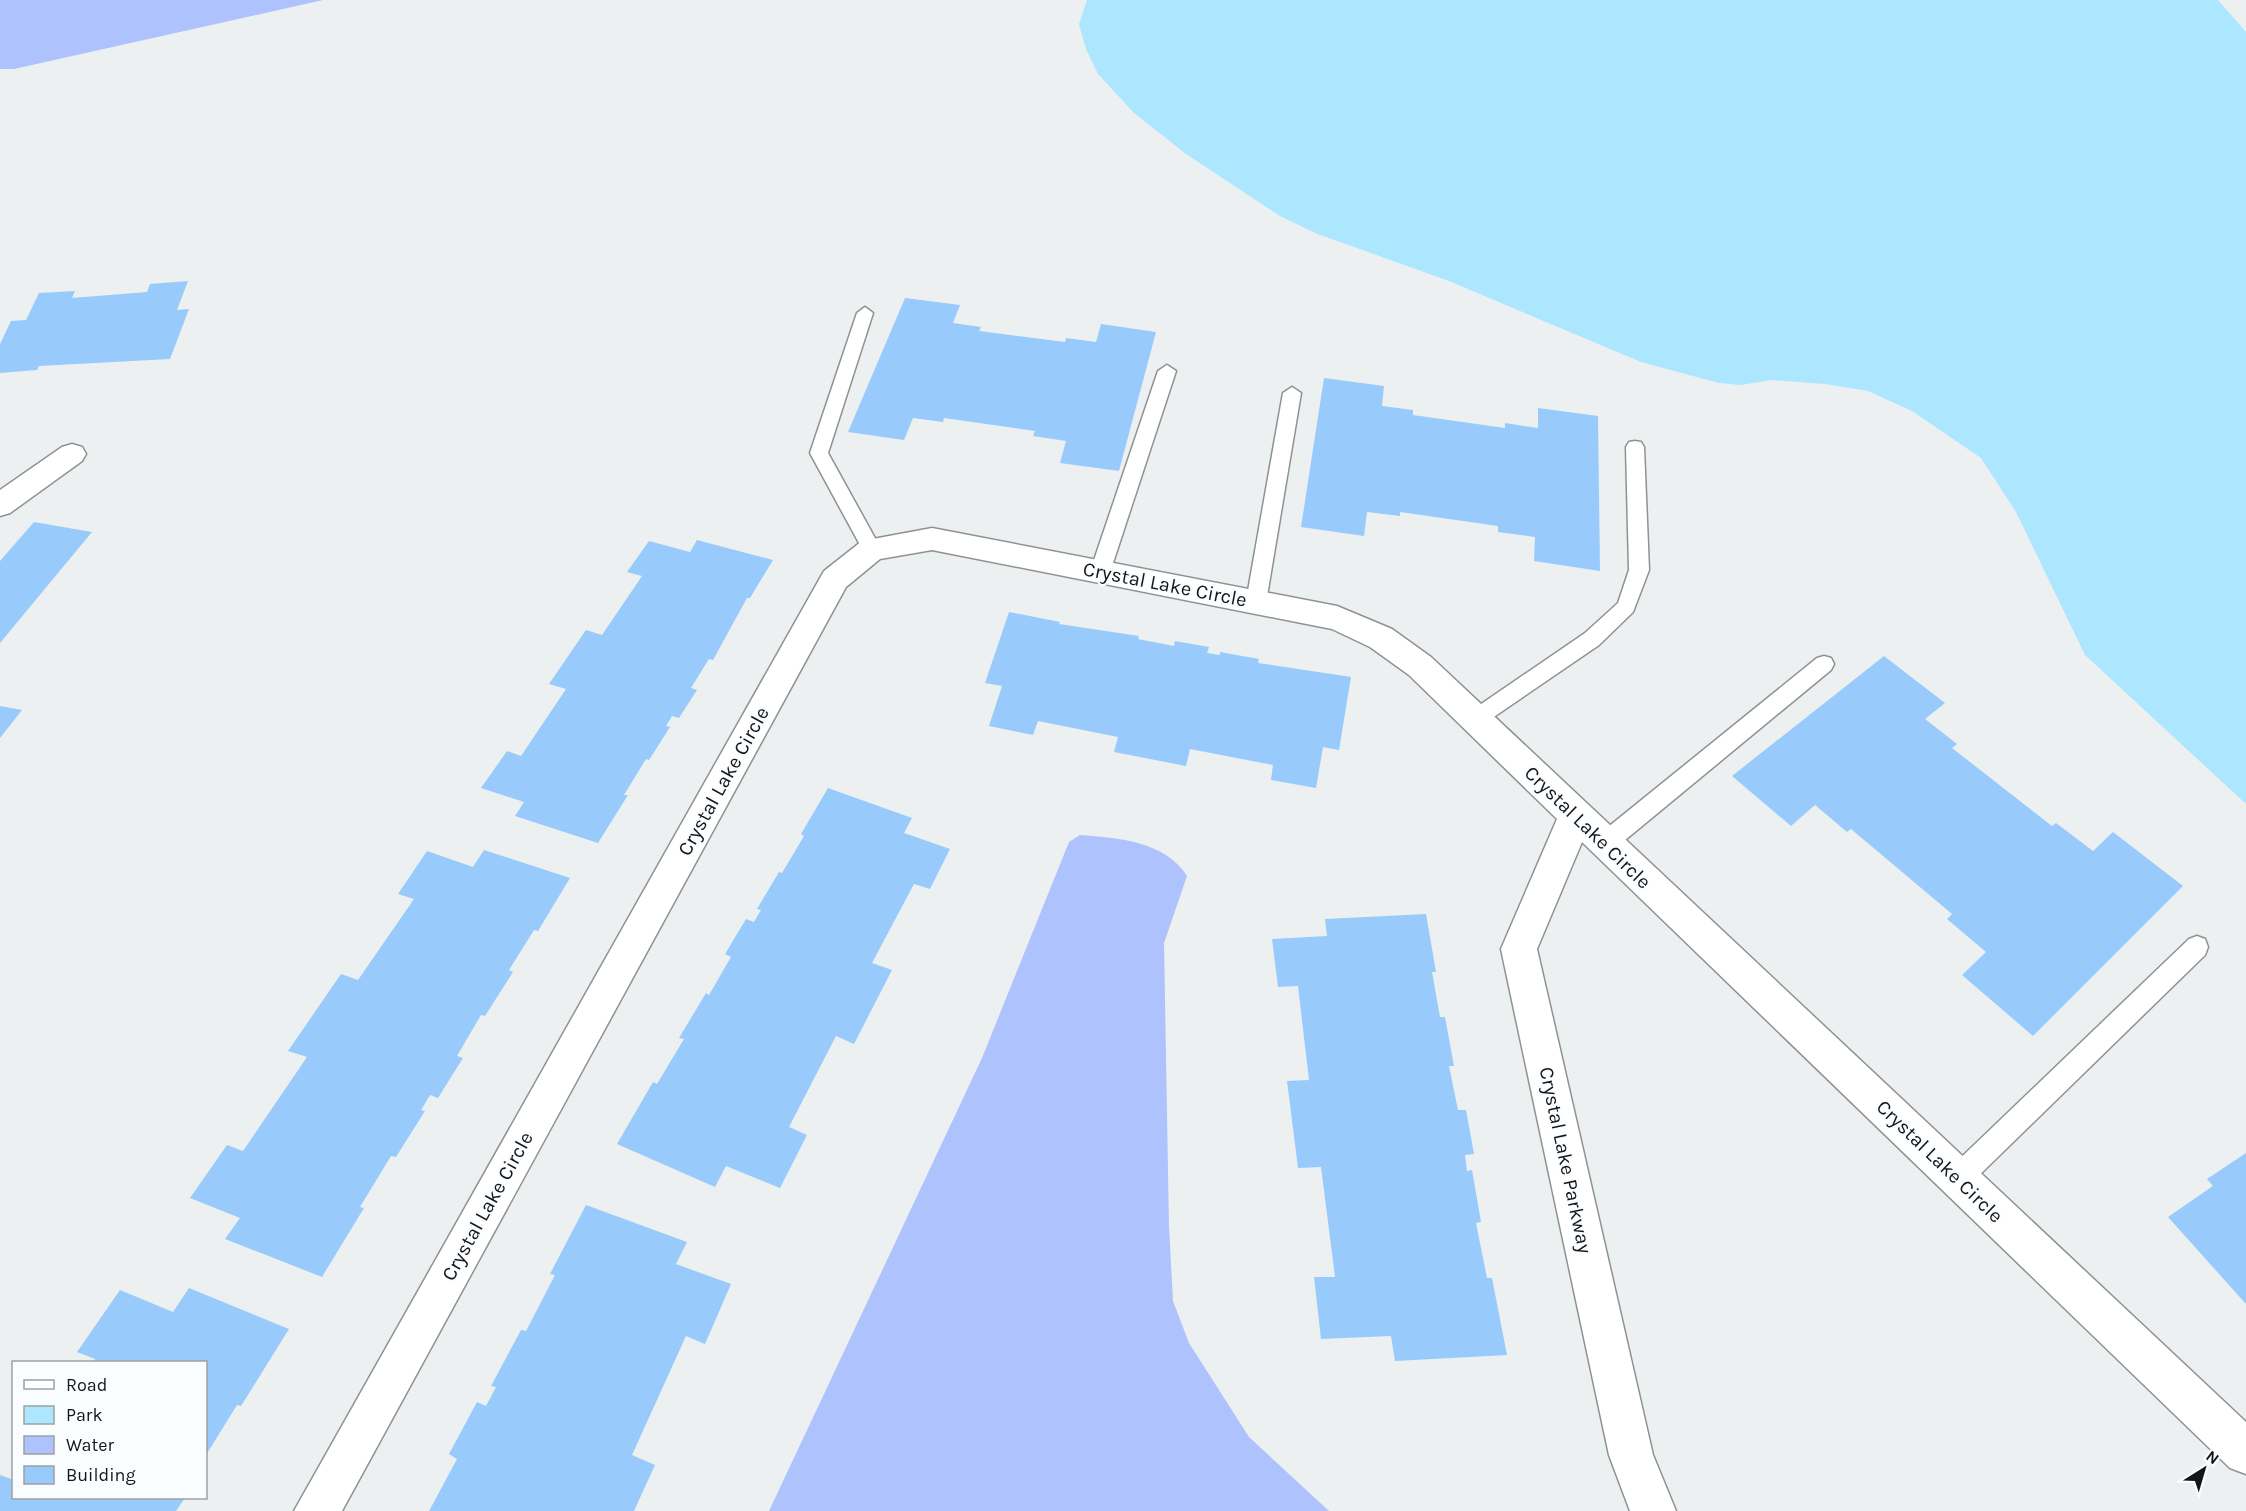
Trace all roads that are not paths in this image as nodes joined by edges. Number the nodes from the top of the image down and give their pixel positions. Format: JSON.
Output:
{"nodes":[{"id":1,"x":866,"y":313,"type":"dead end"},
{"id":2,"x":1167,"y":371,"type":"dead end"},
{"id":3,"x":1292,"y":393,"type":"dead end"},
{"id":4,"x":1635,"y":447,"type":"dead end"},
{"id":5,"x":72,"y":453,"type":"dead end"},
{"id":6,"x":0,"y":506,"type":"edge"},
{"id":7,"x":872,"y":549,"type":"junction"},
{"id":8,"x":1100,"y":572,"type":"junction"},
{"id":9,"x":1256,"y":602,"type":"junction"},
{"id":10,"x":1824,"y":664,"type":"dead end"},
{"id":11,"x":1475,"y":719,"type":"junction"},
{"id":12,"x":1576,"y":815,"type":"junction"},
{"id":13,"x":1605,"y":843,"type":"junction"},
{"id":14,"x":2197,"y":947,"type":"dead end"},
{"id":15,"x":1958,"y":1178,"type":"junction"},
{"id":16,"x":2246,"y":1452,"type":"edge"},
{"id":17,"x":317,"y":1511,"type":"edge"},
{"id":18,"x":1653,"y":1511,"type":"edge"}],
"edges":[{"from":1,"to":7,"type":"lane"},
{"from":2,"to":8,"type":"lane"},
{"from":3,"to":9,"type":"lane"},
{"from":4,"to":11,"type":"lane"},
{"from":5,"to":6,"type":"street"},
{"from":7,"to":8,"type":"street","name":"Crystal Lake Circle"},
{"from":7,"to":17,"type":"street","name":"Crystal Lake Circle"},
{"from":8,"to":9,"type":"street","name":"Crystal Lake Circle"},
{"from":9,"to":11,"type":"street","name":"Crystal Lake Circle"},
{"from":10,"to":13,"type":"lane"},
{"from":11,"to":12,"type":"street","name":"Crystal Lake Circle"},
{"from":12,"to":13,"type":"street","name":"Crystal Lake Circle"},
{"from":12,"to":18,"type":"street","name":"Crystal Lake Parkway"},
{"from":13,"to":15,"type":"street","name":"Crystal Lake Circle"},
{"from":14,"to":15,"type":"lane"},
{"from":15,"to":16,"type":"street","name":"Crystal Lake Circle"}]}
